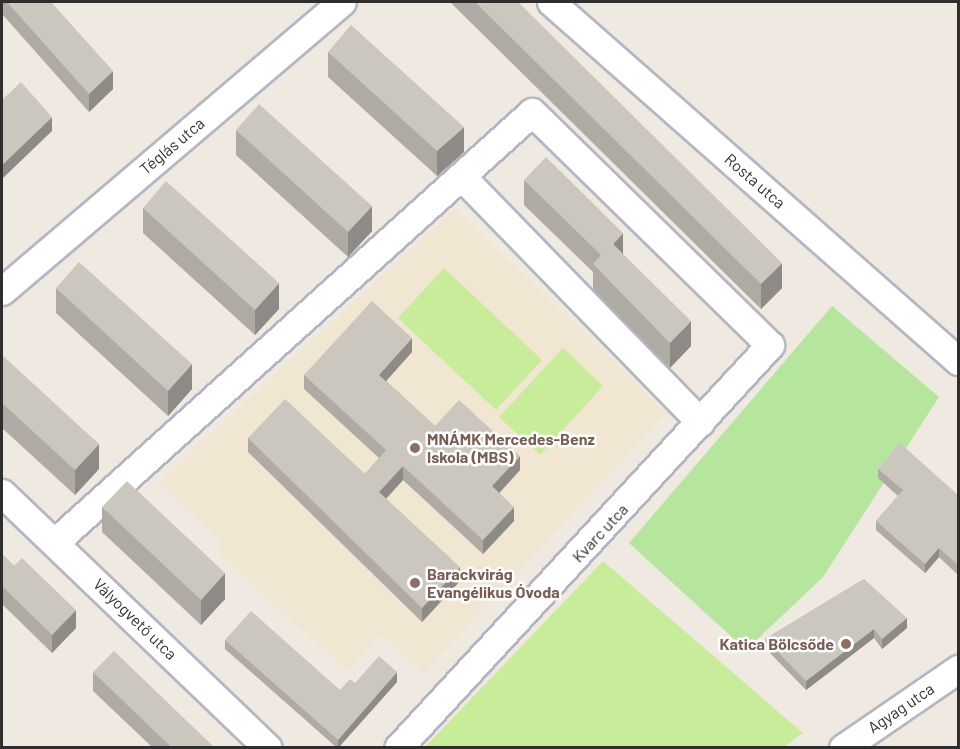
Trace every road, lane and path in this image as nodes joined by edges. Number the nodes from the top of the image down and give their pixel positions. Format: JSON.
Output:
{"nodes":[{"id":1,"x":342,"y":2,"type":"edge"},
{"id":2,"x":551,"y":2,"type":"edge"},
{"id":3,"x":462,"y":177,"type":"junction"},
{"id":4,"x":2,"y":291,"type":"edge"},
{"id":5,"x":958,"y":361,"type":"edge"},
{"id":6,"x":700,"y":422,"type":"junction"},
{"id":7,"x":2,"y":493,"type":"edge"},
{"id":8,"x":55,"y":542,"type":"junction"},
{"id":9,"x":958,"y":669,"type":"edge"},
{"id":10,"x":268,"y":747,"type":"edge"},
{"id":11,"x":398,"y":747,"type":"edge"},
{"id":12,"x":843,"y":747,"type":"edge"}],
"edges":[{"from":1,"to":4,"type":"street","name":"Téglás utca"},
{"from":2,"to":5,"type":"street","name":"Rosta utca"},
{"from":3,"to":6,"type":"street"},
{"from":3,"to":6,"type":"street","name":"Kvarc utca"},
{"from":3,"to":8,"type":"street"},
{"from":6,"to":11,"type":"street","name":"Kvarc utca"},
{"from":7,"to":8,"type":"street","name":"Vályogvető utca"},
{"from":8,"to":10,"type":"street","name":"Vályogvető utca"},
{"from":9,"to":12,"type":"street","name":"Agyag utca"}]}
